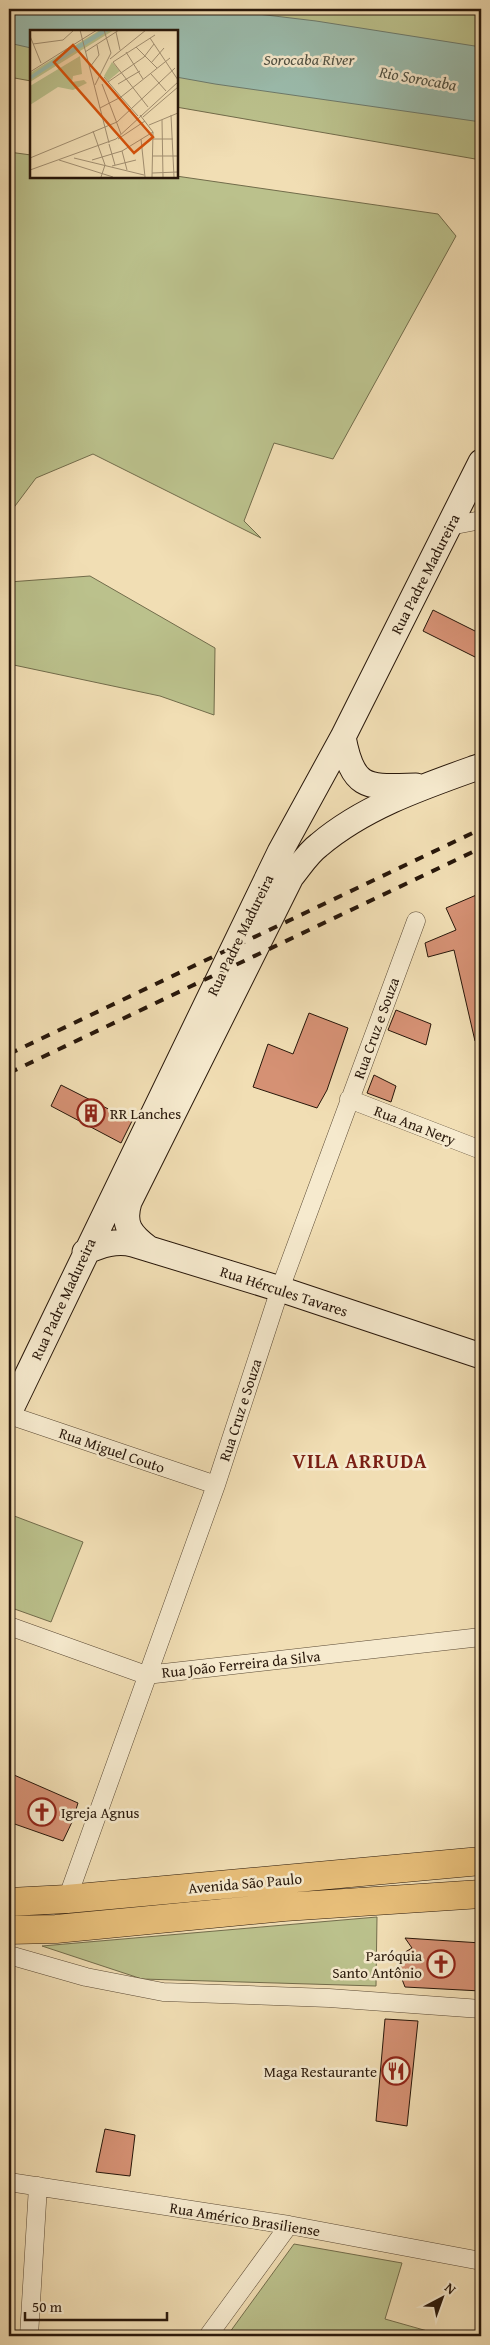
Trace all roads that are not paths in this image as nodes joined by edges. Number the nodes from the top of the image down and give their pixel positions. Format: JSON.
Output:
{"nodes":[{"id":1,"x":481,"y":462,"type":"edge"},
{"id":2,"x":481,"y":520,"type":"edge"},
{"id":3,"x":450,"y":526,"type":"junction"},
{"id":4,"x":343,"y":737,"type":"junction"},
{"id":5,"x":481,"y":766,"type":"edge"},
{"id":6,"x":424,"y":786,"type":"junction"},
{"id":7,"x":416,"y":921,"type":"dead end"},
{"id":8,"x":349,"y":1099,"type":"junction"},
{"id":9,"x":481,"y":1150,"type":"edge"},
{"id":10,"x":148,"y":1248,"type":"junction"},
{"id":11,"x":85,"y":1252,"type":"junction"},
{"id":12,"x":280,"y":1289,"type":"junction"},
{"id":13,"x":481,"y":1356,"type":"edge"},
{"id":14,"x":9,"y":1414,"type":"edge"},
{"id":15,"x":216,"y":1485,"type":"junction"},
{"id":16,"x":9,"y":1626,"type":"edge"},
{"id":17,"x":481,"y":1637,"type":"edge"},
{"id":18,"x":146,"y":1675,"type":"junction"},
{"id":19,"x":481,"y":1861,"type":"edge"},
{"id":20,"x":481,"y":1877,"type":"edge"},
{"id":21,"x":481,"y":1894,"type":"edge"},
{"id":22,"x":67,"y":1899,"type":"junction"},
{"id":23,"x":9,"y":1902,"type":"edge"},
{"id":24,"x":343,"y":1903,"type":"junction"},
{"id":25,"x":9,"y":1930,"type":"edge"},
{"id":26,"x":9,"y":1955,"type":"edge"},
{"id":27,"x":481,"y":2009,"type":"edge"},
{"id":28,"x":9,"y":2182,"type":"edge"},
{"id":29,"x":38,"y":2186,"type":"junction"},
{"id":30,"x":289,"y":2225,"type":"junction"},
{"id":31,"x":481,"y":2261,"type":"edge"},
{"id":32,"x":29,"y":2336,"type":"edge"},
{"id":33,"x":208,"y":2336,"type":"edge"}],
"edges":[{"from":1,"to":3,"type":"main road","name":"Rua Padre Madureira"},
{"from":2,"to":3,"type":"street"},
{"from":3,"to":4,"type":"main road","name":"Rua Padre Madureira"},
{"from":4,"to":6,"type":"main road"},
{"from":4,"to":11,"type":"main road","name":"Rua Padre Madureira"},
{"from":5,"to":6,"type":"main road"},
{"from":6,"to":10,"type":"main road","name":"Rua Padre Madureira"},
{"from":7,"to":8,"type":"street","name":"Rua Cruz e Souza"},
{"from":8,"to":9,"type":"street","name":"Rua Ana Nery"},
{"from":8,"to":12,"type":"street","name":"Rua Cruz e Souza"},
{"from":10,"to":11,"type":"main road","name":"Rua Hércules Tavares"},
{"from":10,"to":12,"type":"main road","name":"Rua Hércules Tavares"},
{"from":11,"to":14,"type":"main road","name":"Rua Padre Madureira"},
{"from":12,"to":13,"type":"main road","name":"Rua Hércules Tavares"},
{"from":12,"to":15,"type":"street","name":"Rua Cruz e Souza"},
{"from":14,"to":15,"type":"street","name":"Rua Miguel Couto"},
{"from":15,"to":18,"type":"street","name":"Rua Cruz e Souza"},
{"from":16,"to":18,"type":"street","name":"Rua João Ferreira da Silva"},
{"from":17,"to":18,"type":"street","name":"Rua João Ferreira da Silva"},
{"from":18,"to":22,"type":"street","name":"Rua Cruz e Souza"},
{"from":19,"to":22,"type":"main road","name":"Avenida São Paulo"},
{"from":20,"to":24,"type":"main road"},
{"from":21,"to":24,"type":"main road","name":"Avenida São Paulo"},
{"from":22,"to":23,"type":"main road","name":"Avenida São Paulo"},
{"from":24,"to":25,"type":"main road","name":"Avenida São Paulo"},
{"from":26,"to":27,"type":"street"},
{"from":28,"to":29,"type":"street","name":"Rua Américo Brasiliense"},
{"from":29,"to":30,"type":"street","name":"Rua Américo Brasiliense"},
{"from":29,"to":32,"type":"street"},
{"from":30,"to":31,"type":"street","name":"Rua Américo Brasiliense"},
{"from":30,"to":33,"type":"street"}]}
